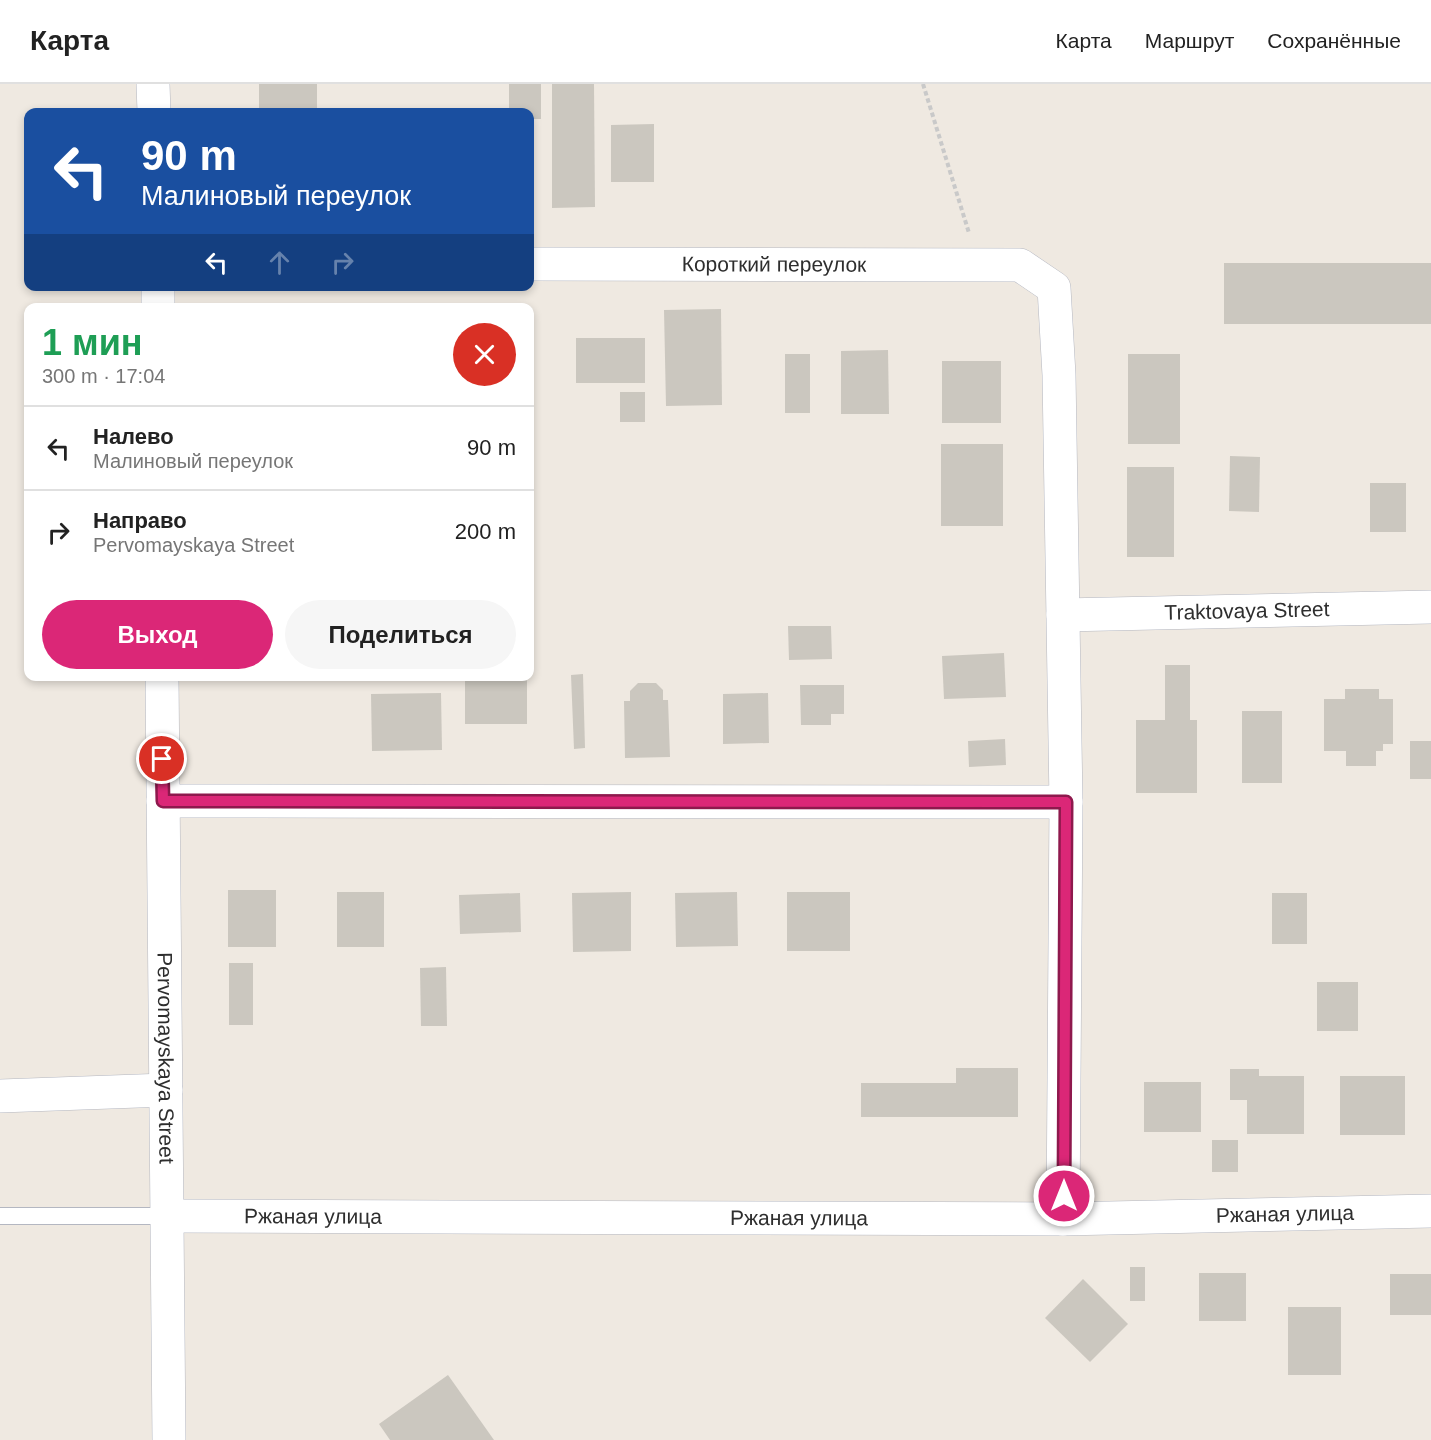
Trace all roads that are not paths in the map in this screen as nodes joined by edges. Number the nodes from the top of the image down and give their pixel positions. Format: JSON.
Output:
{"nodes":[{"id":1,"x":153,"y":84,"type":"edge"},
{"id":2,"x":153,"y":108,"type":"edge"},
{"id":3,"x":534,"y":264,"type":"edge"},
{"id":4,"x":1431,"y":607,"type":"edge"},
{"id":5,"x":1063,"y":615,"type":"junction"},
{"id":6,"x":162,"y":681,"type":"edge"},
{"id":7,"x":163,"y":801,"type":"junction"},
{"id":8,"x":1066,"y":802,"type":"junction"},
{"id":9,"x":166,"y":1090,"type":"junction"},
{"id":10,"x":0,"y":1096,"type":"edge"},
{"id":11,"x":1431,"y":1211,"type":"edge"},
{"id":12,"x":0,"y":1216,"type":"edge"},
{"id":13,"x":167,"y":1216,"type":"junction"},
{"id":14,"x":1063,"y":1219,"type":"junction"},
{"id":15,"x":169,"y":1440,"type":"edge"}],
"edges":[{"from":1,"to":2,"type":"street"},
{"from":3,"to":5,"type":"street","name":"Короткий переулок"},
{"from":4,"to":5,"type":"street","name":"Traktovaya Street"},
{"from":5,"to":8,"type":"street"},
{"from":6,"to":7,"type":"street","name":"Pervomayskaya Street"},
{"from":7,"to":8,"type":"street"},
{"from":7,"to":9,"type":"street","name":"Pervomayskaya Street"},
{"from":8,"to":14,"type":"street"},
{"from":9,"to":10,"type":"street"},
{"from":9,"to":13,"type":"street","name":"Pervomayskaya Street"},
{"from":11,"to":14,"type":"street","name":"Ржаная улица"},
{"from":12,"to":13,"type":"lane"},
{"from":13,"to":14,"type":"street","name":"Ржаная улица"},
{"from":13,"to":15,"type":"street","name":"Pervomayskaya Street"}]}
